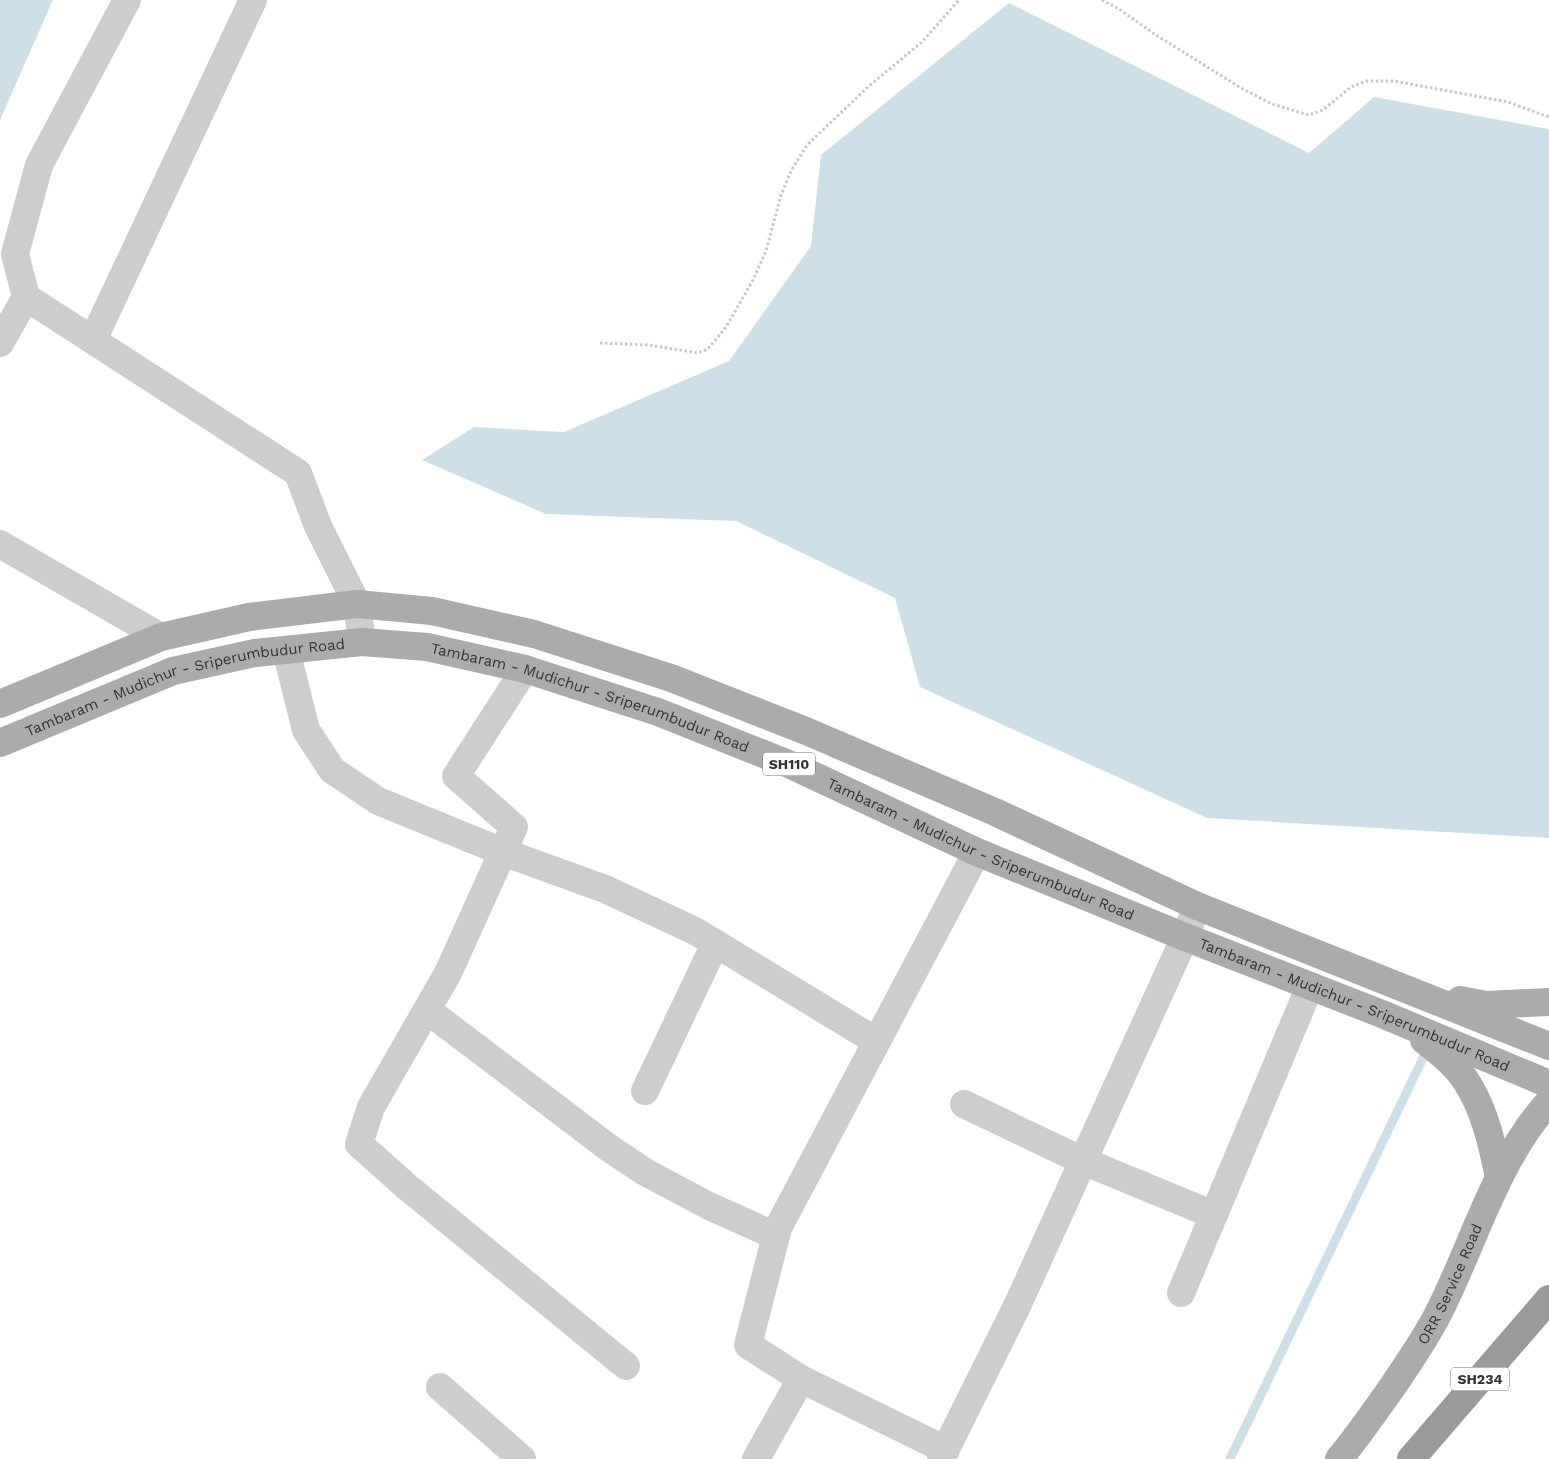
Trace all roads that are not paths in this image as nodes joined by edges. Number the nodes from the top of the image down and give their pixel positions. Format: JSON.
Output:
{"nodes":[{"id":1,"x":127,"y":0,"type":"edge"},
{"id":2,"x":253,"y":0,"type":"edge"},
{"id":3,"x":26,"y":297,"type":"junction"},
{"id":4,"x":93,"y":340,"type":"junction"},
{"id":5,"x":0,"y":343,"type":"edge"},
{"id":6,"x":0,"y":544,"type":"edge"},
{"id":7,"x":357,"y":604,"type":"junction"},
{"id":8,"x":161,"y":637,"type":"junction"},
{"id":9,"x":362,"y":642,"type":"junction"},
{"id":10,"x":286,"y":650,"type":"junction"},
{"id":11,"x":525,"y":669,"type":"junction"},
{"id":12,"x":0,"y":704,"type":"edge"},
{"id":13,"x":0,"y":743,"type":"edge"},
{"id":14,"x":503,"y":852,"type":"junction"},
{"id":15,"x":977,"y":852,"type":"junction"},
{"id":16,"x":1197,"y":906,"type":"junction"},
{"id":17,"x":1185,"y":937,"type":"junction"},
{"id":18,"x":715,"y":944,"type":"junction"},
{"id":19,"x":1310,"y":986,"type":"junction"},
{"id":20,"x":1417,"y":993,"type":"junction"},
{"id":21,"x":1549,"y":1002,"type":"edge"},
{"id":22,"x":427,"y":1010,"type":"junction"},
{"id":23,"x":1401,"y":1022,"type":"junction"},
{"id":24,"x":876,"y":1041,"type":"junction"},
{"id":25,"x":1549,"y":1046,"type":"edge"},
{"id":26,"x":1549,"y":1084,"type":"edge"},
{"id":27,"x":645,"y":1091,"type":"dead end"},
{"id":28,"x":1549,"y":1102,"type":"edge"},
{"id":29,"x":964,"y":1104,"type":"dead end"},
{"id":30,"x":1083,"y":1161,"type":"junction"},
{"id":31,"x":1499,"y":1177,"type":"junction"},
{"id":32,"x":1214,"y":1215,"type":"junction"},
{"id":33,"x":776,"y":1236,"type":"junction"},
{"id":34,"x":1181,"y":1293,"type":"dead end"},
{"id":35,"x":1549,"y":1299,"type":"edge"},
{"id":36,"x":626,"y":1366,"type":"dead end"},
{"id":37,"x":801,"y":1379,"type":"junction"},
{"id":38,"x":440,"y":1387,"type":"dead end"},
{"id":39,"x":943,"y":1454,"type":"edge"},
{"id":40,"x":522,"y":1459,"type":"edge"},
{"id":41,"x":756,"y":1459,"type":"edge"},
{"id":42,"x":1339,"y":1459,"type":"edge"},
{"id":43,"x":1411,"y":1459,"type":"edge"}],
"edges":[{"from":1,"to":3,"type":"street"},
{"from":2,"to":4,"type":"street"},
{"from":3,"to":4,"type":"street"},
{"from":3,"to":5,"type":"street"},
{"from":4,"to":7,"type":"street"},
{"from":6,"to":8,"type":"street"},
{"from":7,"to":8,"type":"main road","number":"SH110"},
{"from":7,"to":9,"type":"street"},
{"from":7,"to":16,"type":"main road","number":"SH110"},
{"from":8,"to":12,"type":"main road","number":"SH110"},
{"from":9,"to":10,"type":"main road","name":"Tambaram - Mudichur - Sriperumbudur Road","number":"SH110"},
{"from":9,"to":11,"type":"main road","name":"Tambaram - Mudichur - Sriperumbudur Road","number":"SH110"},
{"from":10,"to":13,"type":"main road","name":"Tambaram - Mudichur - Sriperumbudur Road","number":"SH110"},
{"from":10,"to":14,"type":"street"},
{"from":11,"to":14,"type":"street"},
{"from":11,"to":15,"type":"main road","name":"Tambaram - Mudichur - Sriperumbudur Road","number":"SH110"},
{"from":14,"to":18,"type":"street"},
{"from":14,"to":22,"type":"street"},
{"from":15,"to":17,"type":"main road","name":"Tambaram - Mudichur - Sriperumbudur Road","number":"SH110"},
{"from":15,"to":24,"type":"street"},
{"from":16,"to":17,"type":"street"},
{"from":16,"to":20,"type":"main road","number":"SH110"},
{"from":17,"to":19,"type":"main road","name":"Tambaram - Mudichur - Sriperumbudur Road","number":"SH110"},
{"from":17,"to":30,"type":"street"},
{"from":18,"to":24,"type":"street"},
{"from":18,"to":27,"type":"street"},
{"from":19,"to":23,"type":"main road","name":"Tambaram - Mudichur - Sriperumbudur Road","number":"SH110"},
{"from":19,"to":32,"type":"street"},
{"from":20,"to":21,"type":"main road"},
{"from":20,"to":25,"type":"main road","number":"SH110"},
{"from":22,"to":33,"type":"street"},
{"from":22,"to":36,"type":"street"},
{"from":23,"to":26,"type":"main road","name":"Tambaram - Mudichur - Sriperumbudur Road","number":"SH110"},
{"from":23,"to":31,"type":"main road"},
{"from":24,"to":33,"type":"street"},
{"from":28,"to":31,"type":"main road","name":"ORR Service Road"},
{"from":29,"to":30,"type":"street"},
{"from":30,"to":32,"type":"street"},
{"from":30,"to":39,"type":"street"},
{"from":31,"to":42,"type":"main road","name":"ORR Service Road"},
{"from":32,"to":34,"type":"street"},
{"from":33,"to":37,"type":"street"},
{"from":35,"to":43,"type":"highway","number":"SH234"},
{"from":37,"to":39,"type":"street"},
{"from":37,"to":41,"type":"street"},
{"from":38,"to":40,"type":"street"}]}
